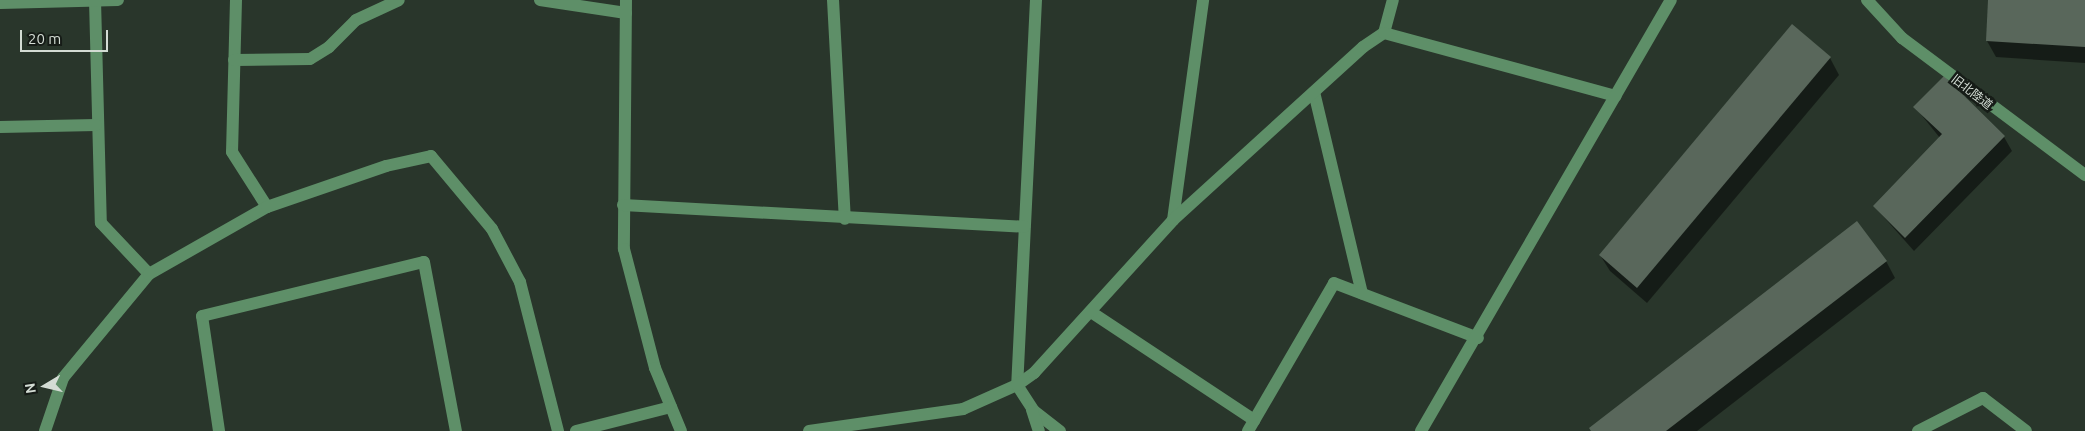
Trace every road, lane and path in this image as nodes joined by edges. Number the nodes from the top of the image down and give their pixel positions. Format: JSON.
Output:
{"nodes":[{"id":1,"x":95,"y":0,"type":"edge"},
{"id":2,"x":118,"y":0,"type":"edge"},
{"id":3,"x":236,"y":0,"type":"edge"},
{"id":4,"x":400,"y":0,"type":"edge"},
{"id":5,"x":540,"y":0,"type":"edge"},
{"id":6,"x":833,"y":0,"type":"edge"},
{"id":7,"x":1036,"y":0,"type":"edge"},
{"id":8,"x":1203,"y":0,"type":"edge"},
{"id":9,"x":1393,"y":0,"type":"edge"},
{"id":10,"x":1671,"y":0,"type":"edge"},
{"id":11,"x":1867,"y":0,"type":"edge"},
{"id":12,"x":0,"y":3,"type":"edge"},
{"id":13,"x":626,"y":6,"type":"edge"},
{"id":14,"x":1384,"y":33,"type":"junction"},
{"id":15,"x":234,"y":60,"type":"junction"},
{"id":16,"x":1314,"y":92,"type":"junction"},
{"id":17,"x":1616,"y":96,"type":"junction"},
{"id":18,"x":96,"y":125,"type":"junction"},
{"id":19,"x":0,"y":127,"type":"edge"},
{"id":20,"x":2085,"y":175,"type":"edge"},
{"id":21,"x":623,"y":205,"type":"junction"},
{"id":22,"x":267,"y":207,"type":"junction"},
{"id":23,"x":845,"y":219,"type":"junction"},
{"id":24,"x":1173,"y":220,"type":"junction"},
{"id":25,"x":1024,"y":227,"type":"junction"},
{"id":26,"x":149,"y":274,"type":"junction"},
{"id":27,"x":1362,"y":293,"type":"junction"},
{"id":28,"x":1091,"y":312,"type":"junction"},
{"id":29,"x":1478,"y":338,"type":"junction"},
{"id":30,"x":1017,"y":385,"type":"junction"},
{"id":31,"x":1030,"y":406,"type":"junction"},
{"id":32,"x":671,"y":408,"type":"junction"},
{"id":33,"x":1251,"y":426,"type":"edge"},
{"id":34,"x":45,"y":431,"type":"edge"},
{"id":35,"x":219,"y":431,"type":"edge"},
{"id":36,"x":456,"y":431,"type":"edge"},
{"id":37,"x":558,"y":431,"type":"edge"},
{"id":38,"x":576,"y":431,"type":"edge"},
{"id":39,"x":681,"y":431,"type":"edge"},
{"id":40,"x":809,"y":431,"type":"edge"},
{"id":41,"x":1039,"y":431,"type":"edge"},
{"id":42,"x":1060,"y":431,"type":"edge"},
{"id":43,"x":1421,"y":431,"type":"edge"},
{"id":44,"x":1918,"y":431,"type":"edge"},
{"id":45,"x":2026,"y":431,"type":"edge"}],
"edges":[{"from":1,"to":2,"type":"street"},
{"from":1,"to":12,"type":"street"},
{"from":1,"to":18,"type":"street"},
{"from":3,"to":15,"type":"street"},
{"from":4,"to":15,"type":"street"},
{"from":5,"to":13,"type":"street"},
{"from":6,"to":23,"type":"street"},
{"from":7,"to":25,"type":"street"},
{"from":8,"to":24,"type":"street"},
{"from":9,"to":14,"type":"street"},
{"from":10,"to":17,"type":"street"},
{"from":11,"to":20,"type":"street","name":"旧北陸道"},
{"from":13,"to":21,"type":"street"},
{"from":14,"to":16,"type":"street"},
{"from":14,"to":17,"type":"street"},
{"from":15,"to":22,"type":"street"},
{"from":16,"to":24,"type":"street"},
{"from":16,"to":27,"type":"street"},
{"from":17,"to":29,"type":"street"},
{"from":18,"to":19,"type":"street"},
{"from":18,"to":26,"type":"street"},
{"from":21,"to":23,"type":"street"},
{"from":21,"to":32,"type":"street"},
{"from":22,"to":26,"type":"street"},
{"from":22,"to":37,"type":"street"},
{"from":23,"to":25,"type":"street"},
{"from":24,"to":28,"type":"street"},
{"from":25,"to":30,"type":"street"},
{"from":26,"to":34,"type":"street"},
{"from":27,"to":29,"type":"street"},
{"from":27,"to":33,"type":"street"},
{"from":28,"to":30,"type":"street"},
{"from":28,"to":33,"type":"street"},
{"from":29,"to":43,"type":"street"},
{"from":30,"to":31,"type":"street"},
{"from":30,"to":40,"type":"street"},
{"from":31,"to":41,"type":"street"},
{"from":31,"to":42,"type":"street"},
{"from":32,"to":38,"type":"street"},
{"from":32,"to":39,"type":"street"},
{"from":35,"to":36,"type":"street"},
{"from":44,"to":45,"type":"street"}]}
